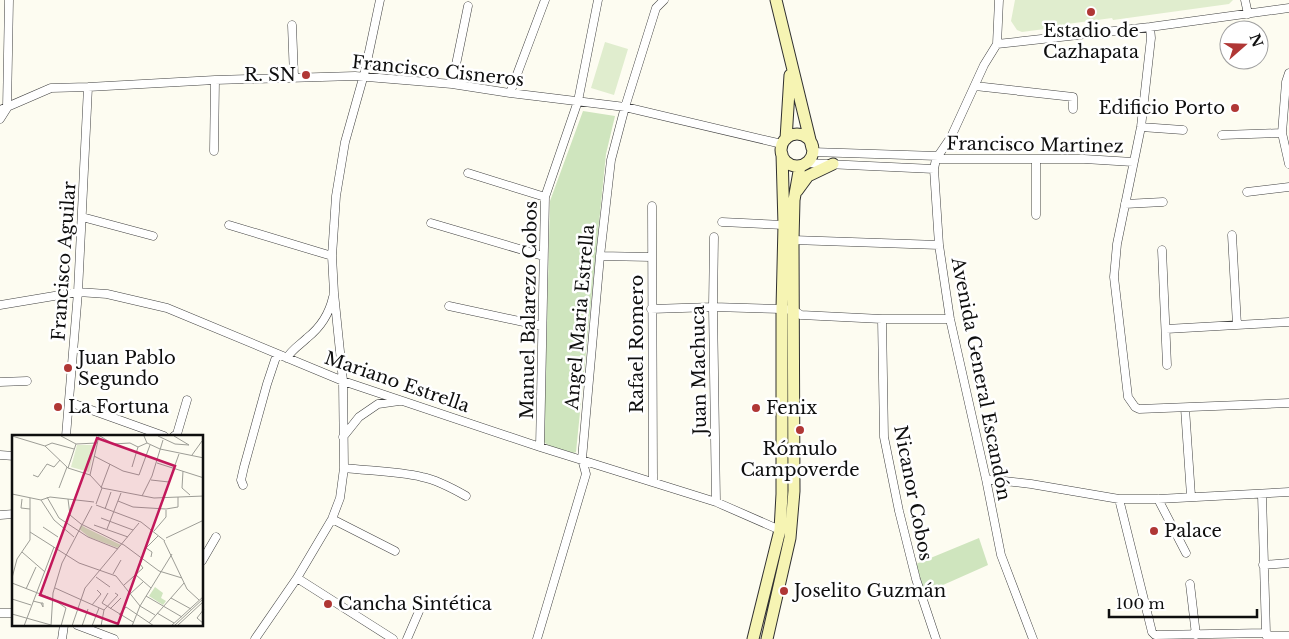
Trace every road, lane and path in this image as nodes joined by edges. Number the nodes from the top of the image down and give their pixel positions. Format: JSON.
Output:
{"nodes":[{"id":1,"x":9,"y":0,"type":"edge"},
{"id":2,"x":380,"y":0,"type":"edge"},
{"id":3,"x":545,"y":0,"type":"edge"},
{"id":4,"x":598,"y":0,"type":"edge"},
{"id":5,"x":664,"y":0,"type":"edge"},
{"id":6,"x":776,"y":0,"type":"edge"},
{"id":7,"x":999,"y":0,"type":"edge"},
{"id":8,"x":1244,"y":0,"type":"edge"},
{"id":9,"x":468,"y":6,"type":"dead end"},
{"id":10,"x":1289,"y":8,"type":"edge"},
{"id":11,"x":1248,"y":14,"type":"junction"},
{"id":12,"x":292,"y":25,"type":"dead end"},
{"id":13,"x":1150,"y":27,"type":"junction"},
{"id":14,"x":997,"y":44,"type":"junction"},
{"id":15,"x":790,"y":63,"type":"junction"},
{"id":16,"x":1289,"y":73,"type":"edge"},
{"id":17,"x":294,"y":77,"type":"junction"},
{"id":18,"x":363,"y":77,"type":"junction"},
{"id":19,"x":215,"y":80,"type":"junction"},
{"id":20,"x":452,"y":84,"type":"junction"},
{"id":21,"x":974,"y":86,"type":"junction"},
{"id":22,"x":88,"y":87,"type":"junction"},
{"id":23,"x":510,"y":93,"type":"junction"},
{"id":24,"x":578,"y":101,"type":"junction"},
{"id":25,"x":624,"y":107,"type":"junction"},
{"id":26,"x":3,"y":109,"type":"edge"},
{"id":27,"x":1073,"y":109,"type":"dead end"},
{"id":28,"x":0,"y":119,"type":"edge"},
{"id":29,"x":1141,"y":127,"type":"junction"},
{"id":30,"x":1183,"y":130,"type":"dead end"},
{"id":31,"x":1282,"y":133,"type":"junction"},
{"id":32,"x":1222,"y":136,"type":"dead end"},
{"id":33,"x":783,"y":145,"type":"junction"},
{"id":34,"x":812,"y":150,"type":"junction"},
{"id":35,"x":214,"y":151,"type":"dead end"},
{"id":36,"x":937,"y":158,"type":"junction"},
{"id":37,"x":1036,"y":159,"type":"junction"},
{"id":38,"x":1133,"y":162,"type":"junction"},
{"id":39,"x":833,"y":164,"type":"junction"},
{"id":40,"x":1289,"y":164,"type":"edge"},
{"id":41,"x":803,"y":165,"type":"junction"},
{"id":42,"x":934,"y":169,"type":"junction"},
{"id":43,"x":468,"y":173,"type":"dead end"},
{"id":44,"x":1289,"y":187,"type":"edge"},
{"id":45,"x":1247,"y":192,"type":"dead end"},
{"id":46,"x":545,"y":197,"type":"junction"},
{"id":47,"x":794,"y":200,"type":"junction"},
{"id":48,"x":1162,"y":202,"type":"dead end"},
{"id":49,"x":1125,"y":204,"type":"junction"},
{"id":50,"x":652,"y":206,"type":"dead end"},
{"id":51,"x":1036,"y":215,"type":"dead end"},
{"id":52,"x":82,"y":217,"type":"junction"},
{"id":53,"x":722,"y":222,"type":"dead end"},
{"id":54,"x":431,"y":223,"type":"dead end"},
{"id":55,"x":229,"y":225,"type":"dead end"},
{"id":56,"x":784,"y":225,"type":"junction"},
{"id":57,"x":153,"y":236,"type":"dead end"},
{"id":58,"x":1232,"y":236,"type":"dead end"},
{"id":59,"x":714,"y":237,"type":"dead end"},
{"id":60,"x":793,"y":240,"type":"junction"},
{"id":61,"x":939,"y":245,"type":"junction"},
{"id":62,"x":1162,"y":250,"type":"dead end"},
{"id":63,"x":332,"y":256,"type":"junction"},
{"id":64,"x":543,"y":256,"type":"junction"},
{"id":65,"x":600,"y":256,"type":"junction"},
{"id":66,"x":651,"y":257,"type":"junction"},
{"id":67,"x":78,"y":292,"type":"junction"},
{"id":68,"x":334,"y":293,"type":"junction"},
{"id":69,"x":0,"y":305,"type":"edge"},
{"id":70,"x":449,"y":306,"type":"dead end"},
{"id":71,"x":713,"y":307,"type":"junction"},
{"id":72,"x":651,"y":309,"type":"junction"},
{"id":73,"x":787,"y":310,"type":"junction"},
{"id":74,"x":882,"y":318,"type":"junction"},
{"id":75,"x":950,"y":319,"type":"junction"},
{"id":76,"x":1289,"y":322,"type":"edge"},
{"id":77,"x":1237,"y":325,"type":"junction"},
{"id":78,"x":542,"y":326,"type":"junction"},
{"id":79,"x":1166,"y":329,"type":"junction"},
{"id":80,"x":277,"y":354,"type":"junction"},
{"id":81,"x":287,"y":358,"type":"junction"},
{"id":82,"x":1167,"y":365,"type":"dead end"},
{"id":83,"x":27,"y":381,"type":"dead end"},
{"id":84,"x":343,"y":381,"type":"junction"},
{"id":85,"x":0,"y":382,"type":"edge"},
{"id":86,"x":187,"y":400,"type":"dead end"},
{"id":87,"x":402,"y":401,"type":"junction"},
{"id":88,"x":69,"y":402,"type":"junction"},
{"id":89,"x":1289,"y":403,"type":"edge"},
{"id":90,"x":1186,"y":408,"type":"junction"},
{"id":91,"x":66,"y":435,"type":"edge"},
{"id":92,"x":161,"y":435,"type":"edge"},
{"id":93,"x":175,"y":435,"type":"edge"},
{"id":94,"x":343,"y":437,"type":"junction"},
{"id":95,"x":540,"y":447,"type":"junction"},
{"id":96,"x":582,"y":459,"type":"junction"},
{"id":97,"x":344,"y":468,"type":"junction"},
{"id":98,"x":986,"y":479,"type":"junction"},
{"id":99,"x":653,"y":482,"type":"junction"},
{"id":100,"x":243,"y":485,"type":"dead end"},
{"id":101,"x":1289,"y":492,"type":"edge"},
{"id":102,"x":1262,"y":495,"type":"junction"},
{"id":103,"x":466,"y":496,"type":"dead end"},
{"id":104,"x":1191,"y":496,"type":"junction"},
{"id":105,"x":1119,"y":498,"type":"junction"},
{"id":106,"x":1158,"y":499,"type":"junction"},
{"id":107,"x":716,"y":502,"type":"junction"},
{"id":108,"x":332,"y":519,"type":"junction"},
{"id":109,"x":780,"y":530,"type":"junction"},
{"id":110,"x":216,"y":537,"type":"dead end"},
{"id":111,"x":395,"y":552,"type":"dead end"},
{"id":112,"x":1186,"y":552,"type":"dead end"},
{"id":113,"x":204,"y":558,"type":"edge"},
{"id":114,"x":1289,"y":563,"type":"edge"},
{"id":115,"x":1263,"y":564,"type":"junction"},
{"id":116,"x":297,"y":578,"type":"junction"},
{"id":117,"x":1190,"y":584,"type":"dead end"},
{"id":118,"x":423,"y":602,"type":"dead end"},
{"id":119,"x":64,"y":626,"type":"edge"},
{"id":120,"x":80,"y":626,"type":"edge"},
{"id":121,"x":1196,"y":635,"type":"junction"},
{"id":122,"x":1267,"y":636,"type":"edge"},
{"id":123,"x":1289,"y":636,"type":"edge"},
{"id":124,"x":1172,"y":637,"type":"edge"},
{"id":125,"x":62,"y":639,"type":"edge"},
{"id":126,"x":114,"y":639,"type":"edge"},
{"id":127,"x":255,"y":639,"type":"edge"},
{"id":128,"x":393,"y":639,"type":"edge"},
{"id":129,"x":407,"y":639,"type":"edge"},
{"id":130,"x":537,"y":639,"type":"edge"},
{"id":131,"x":754,"y":639,"type":"edge"},
{"id":132,"x":767,"y":639,"type":"edge"},
{"id":133,"x":936,"y":639,"type":"edge"},
{"id":134,"x":1033,"y":639,"type":"edge"}],
"edges":[{"from":1,"to":26,"type":"street"},
{"from":2,"to":18,"type":"street"},
{"from":3,"to":23,"type":"street"},
{"from":4,"to":24,"type":"street","name":"Manuel Balarezo Cobos"},
{"from":5,"to":25,"type":"street","name":"Angel Maria Estrella"},
{"from":6,"to":15,"type":"street"},
{"from":7,"to":14,"type":"street"},
{"from":8,"to":11,"type":"street"},
{"from":9,"to":20,"type":"street"},
{"from":10,"to":11,"type":"street"},
{"from":11,"to":13,"type":"street"},
{"from":12,"to":17,"type":"street"},
{"from":13,"to":14,"type":"street"},
{"from":13,"to":29,"type":"street"},
{"from":14,"to":21,"type":"street","name":"Avenida General Escandón"},
{"from":15,"to":33,"type":"street"},
{"from":15,"to":34,"type":"street"},
{"from":16,"to":31,"type":"street"},
{"from":17,"to":18,"type":"street","name":"Francisco Cisneros"},
{"from":17,"to":19,"type":"street","name":"Francisco Cisneros"},
{"from":18,"to":20,"type":"street","name":"Francisco Cisneros"},
{"from":18,"to":63,"type":"street"},
{"from":19,"to":22,"type":"street","name":"Francisco Cisneros"},
{"from":19,"to":35,"type":"street"},
{"from":20,"to":23,"type":"street","name":"Francisco Cisneros"},
{"from":21,"to":27,"type":"street"},
{"from":21,"to":36,"type":"street","name":"Avenida General Escandón"},
{"from":22,"to":26,"type":"street","name":"Francisco Cisneros"},
{"from":22,"to":52,"type":"street","name":"Francisco Aguilar"},
{"from":23,"to":24,"type":"street","name":"Francisco Cisneros"},
{"from":24,"to":25,"type":"street","name":"Francisco Cisneros"},
{"from":24,"to":46,"type":"street","name":"Manuel Balarezo Cobos"},
{"from":25,"to":33,"type":"street","name":"Francisco Cisneros"},
{"from":25,"to":65,"type":"street","name":"Angel Maria Estrella"},
{"from":26,"to":28,"type":"street"},
{"from":29,"to":30,"type":"street"},
{"from":29,"to":38,"type":"street"},
{"from":31,"to":32,"type":"street"},
{"from":31,"to":40,"type":"street"},
{"from":33,"to":34,"type":"street"},
{"from":33,"to":41,"type":"street"},
{"from":33,"to":56,"type":"street"},
{"from":34,"to":36,"type":"street"},
{"from":34,"to":41,"type":"street"},
{"from":36,"to":37,"type":"street","name":"Francisco Martinez"},
{"from":36,"to":42,"type":"street","name":"Avenida General Escandón"},
{"from":37,"to":38,"type":"street","name":"Francisco Martinez"},
{"from":37,"to":51,"type":"street"},
{"from":38,"to":49,"type":"street"},
{"from":39,"to":41,"type":"street"},
{"from":39,"to":42,"type":"street"},
{"from":39,"to":47,"type":"street"},
{"from":41,"to":47,"type":"street"},
{"from":42,"to":61,"type":"street","name":"Avenida General Escandón"},
{"from":43,"to":46,"type":"street"},
{"from":44,"to":45,"type":"street"},
{"from":46,"to":64,"type":"street","name":"Manuel Balarezo Cobos"},
{"from":47,"to":60,"type":"street"},
{"from":48,"to":49,"type":"street"},
{"from":49,"to":90,"type":"street"},
{"from":50,"to":66,"type":"street","name":"Rafael Romero"},
{"from":52,"to":57,"type":"street"},
{"from":52,"to":67,"type":"street","name":"Francisco Aguilar"},
{"from":53,"to":56,"type":"street"},
{"from":54,"to":64,"type":"street"},
{"from":55,"to":63,"type":"street"},
{"from":56,"to":73,"type":"street"},
{"from":58,"to":77,"type":"street"},
{"from":59,"to":71,"type":"street","name":"Juan Machuca"},
{"from":60,"to":61,"type":"street"},
{"from":60,"to":73,"type":"street"},
{"from":61,"to":75,"type":"street","name":"Avenida General Escandón"},
{"from":62,"to":79,"type":"street"},
{"from":63,"to":68,"type":"street"},
{"from":64,"to":78,"type":"street","name":"Manuel Balarezo Cobos"},
{"from":65,"to":66,"type":"street"},
{"from":65,"to":96,"type":"street","name":"Angel Maria Estrella"},
{"from":66,"to":72,"type":"street","name":"Rafael Romero"},
{"from":67,"to":69,"type":"street","name":"Mariano Estrella"},
{"from":67,"to":80,"type":"street","name":"Mariano Estrella"},
{"from":67,"to":88,"type":"street","name":"Francisco Aguilar"},
{"from":68,"to":81,"type":"street"},
{"from":68,"to":84,"type":"street"},
{"from":70,"to":78,"type":"street"},
{"from":71,"to":72,"type":"street"},
{"from":71,"to":73,"type":"street"},
{"from":71,"to":107,"type":"street","name":"Juan Machuca"},
{"from":72,"to":99,"type":"street","name":"Rafael Romero"},
{"from":73,"to":74,"type":"street"},
{"from":73,"to":109,"type":"street"},
{"from":73,"to":132,"type":"street"},
{"from":74,"to":75,"type":"street"},
{"from":74,"to":133,"type":"street","name":"Nicanor Cobos"},
{"from":75,"to":98,"type":"street","name":"Avenida General Escandón"},
{"from":76,"to":77,"type":"street"},
{"from":77,"to":79,"type":"street"},
{"from":78,"to":95,"type":"street","name":"Manuel Balarezo Cobos"},
{"from":79,"to":82,"type":"street"},
{"from":80,"to":81,"type":"street","name":"Mariano Estrella"},
{"from":80,"to":100,"type":"street"},
{"from":81,"to":84,"type":"street","name":"Mariano Estrella"},
{"from":83,"to":85,"type":"street"},
{"from":84,"to":87,"type":"street","name":"Mariano Estrella"},
{"from":84,"to":94,"type":"street"},
{"from":86,"to":93,"type":"street"},
{"from":87,"to":94,"type":"street"},
{"from":87,"to":95,"type":"street","name":"Mariano Estrella"},
{"from":88,"to":91,"type":"street","name":"Francisco Aguilar"},
{"from":88,"to":92,"type":"street"},
{"from":89,"to":90,"type":"street"},
{"from":90,"to":104,"type":"street"},
{"from":94,"to":97,"type":"street"},
{"from":95,"to":96,"type":"street","name":"Mariano Estrella"},
{"from":96,"to":99,"type":"street","name":"Mariano Estrella"},
{"from":96,"to":130,"type":"street","name":"Angel Maria Estrella"},
{"from":97,"to":103,"type":"street"},
{"from":97,"to":108,"type":"street"},
{"from":98,"to":105,"type":"street"},
{"from":98,"to":134,"type":"street","name":"Avenida General Escandón"},
{"from":99,"to":107,"type":"street","name":"Mariano Estrella"},
{"from":101,"to":102,"type":"street"},
{"from":102,"to":104,"type":"street"},
{"from":102,"to":115,"type":"street"},
{"from":104,"to":106,"type":"street"},
{"from":105,"to":106,"type":"street"},
{"from":105,"to":124,"type":"street"},
{"from":106,"to":112,"type":"street"},
{"from":107,"to":109,"type":"street","name":"Mariano Estrella"},
{"from":108,"to":111,"type":"street"},
{"from":108,"to":116,"type":"street"},
{"from":109,"to":131,"type":"street"},
{"from":110,"to":113,"type":"street"},
{"from":114,"to":115,"type":"street"},
{"from":115,"to":122,"type":"street"},
{"from":116,"to":127,"type":"street"},
{"from":116,"to":128,"type":"street"},
{"from":117,"to":121,"type":"street"},
{"from":118,"to":129,"type":"street"},
{"from":119,"to":125,"type":"street"},
{"from":120,"to":126,"type":"street"},
{"from":121,"to":122,"type":"street"},
{"from":121,"to":124,"type":"street"},
{"from":122,"to":123,"type":"street"}]}
